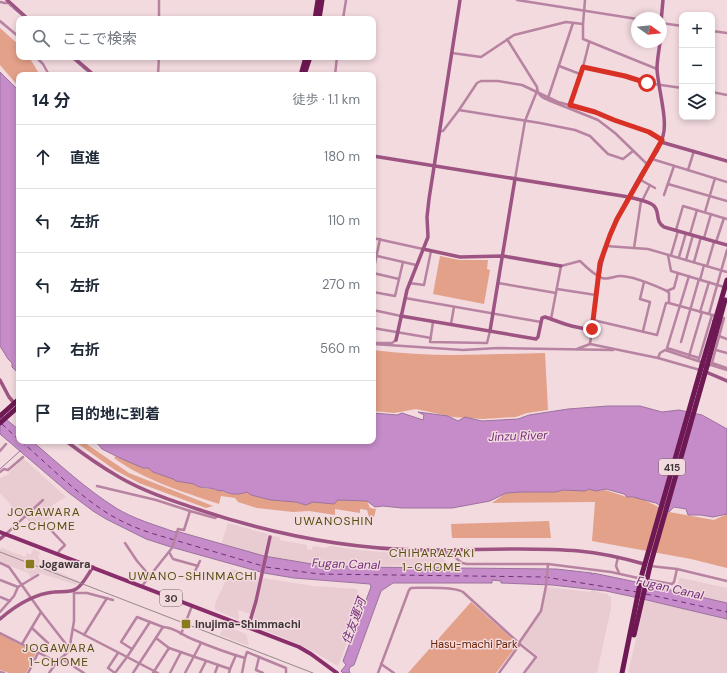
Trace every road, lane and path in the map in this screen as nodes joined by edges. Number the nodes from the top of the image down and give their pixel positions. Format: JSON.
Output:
{"nodes":[{"id":1,"x":159,"y":0,"type":"edge"},
{"id":2,"x":318,"y":0,"type":"edge"},
{"id":3,"x":322,"y":0,"type":"edge"},
{"id":4,"x":346,"y":0,"type":"edge"},
{"id":5,"x":460,"y":0,"type":"edge"},
{"id":6,"x":517,"y":0,"type":"edge"},
{"id":7,"x":585,"y":0,"type":"edge"},
{"id":8,"x":663,"y":0,"type":"edge"},
{"id":9,"x":8,"y":1,"type":"edge"},
{"id":10,"x":0,"y":2,"type":"edge"},
{"id":11,"x":584,"y":11,"type":"junction"},
{"id":12,"x":662,"y":12,"type":"edge"},
{"id":13,"x":25,"y":16,"type":"edge"},
{"id":14,"x":159,"y":16,"type":"edge"},
{"id":15,"x":315,"y":16,"type":"edge"},
{"id":16,"x":319,"y":16,"type":"edge"},
{"id":17,"x":343,"y":16,"type":"edge"},
{"id":18,"x":631,"y":18,"type":"edge"},
{"id":19,"x":0,"y":21,"type":"edge"},
{"id":20,"x":573,"y":23,"type":"junction"},
{"id":21,"x":667,"y":23,"type":"edge"},
{"id":22,"x":582,"y":24,"type":"junction"},
{"id":23,"x":679,"y":25,"type":"edge"},
{"id":24,"x":715,"y":31,"type":"edge"},
{"id":25,"x":727,"y":33,"type":"edge"},
{"id":26,"x":16,"y":34,"type":"edge"},
{"id":27,"x":507,"y":39,"type":"junction"},
{"id":28,"x":589,"y":43,"type":"junction"},
{"id":29,"x":659,"y":48,"type":"edge"},
{"id":30,"x":452,"y":53,"type":"junction"},
{"id":31,"x":39,"y":60,"type":"edge"},
{"id":32,"x":76,"y":60,"type":"edge"},
{"id":33,"x":159,"y":60,"type":"edge"},
{"id":34,"x":305,"y":60,"type":"edge"},
{"id":35,"x":309,"y":60,"type":"edge"},
{"id":36,"x":337,"y":60,"type":"edge"},
{"id":37,"x":559,"y":66,"type":"junction"},
{"id":38,"x":583,"y":67,"type":"junction"},
{"id":39,"x":657,"y":69,"type":"junction"},
{"id":40,"x":47,"y":72,"type":"edge"},
{"id":41,"x":90,"y":72,"type":"edge"},
{"id":42,"x":158,"y":72,"type":"edge"},
{"id":43,"x":302,"y":72,"type":"edge"},
{"id":44,"x":305,"y":72,"type":"edge"},
{"id":45,"x":335,"y":72,"type":"edge"},
{"id":46,"x":580,"y":74,"type":"junction"},
{"id":47,"x":659,"y":84,"type":"junction"},
{"id":48,"x":679,"y":87,"type":"edge"},
{"id":49,"x":537,"y":91,"type":"junction"},
{"id":50,"x":715,"y":92,"type":"edge"},
{"id":51,"x":727,"y":94,"type":"edge"},
{"id":52,"x":548,"y":98,"type":"junction"},
{"id":53,"x":570,"y":105,"type":"junction"},
{"id":54,"x":460,"y":110,"type":"junction"},
{"id":55,"x":525,"y":121,"type":"junction"},
{"id":56,"x":440,"y":131,"type":"junction"},
{"id":57,"x":662,"y":141,"type":"junction"},
{"id":58,"x":633,"y":151,"type":"junction"},
{"id":59,"x":694,"y":151,"type":"junction"},
{"id":60,"x":376,"y":156,"type":"edge"},
{"id":61,"x":652,"y":159,"type":"junction"},
{"id":62,"x":727,"y":161,"type":"edge"},
{"id":63,"x":648,"y":165,"type":"junction"},
{"id":64,"x":434,"y":166,"type":"junction"},
{"id":65,"x":674,"y":166,"type":"junction"},
{"id":66,"x":688,"y":170,"type":"junction"},
{"id":67,"x":715,"y":178,"type":"junction"},
{"id":68,"x":515,"y":179,"type":"junction"},
{"id":69,"x":639,"y":180,"type":"junction"},
{"id":70,"x":727,"y":182,"type":"edge"},
{"id":71,"x":668,"y":184,"type":"junction"},
{"id":72,"x":650,"y":186,"type":"junction"},
{"id":73,"x":655,"y":188,"type":"dead end"},
{"id":74,"x":710,"y":195,"type":"junction"},
{"id":75,"x":664,"y":196,"type":"dead end"},
{"id":76,"x":629,"y":197,"type":"junction"},
{"id":77,"x":641,"y":201,"type":"junction"},
{"id":78,"x":727,"y":201,"type":"edge"},
{"id":79,"x":697,"y":210,"type":"junction"},
{"id":80,"x":705,"y":212,"type":"junction"},
{"id":81,"x":711,"y":214,"type":"junction"},
{"id":82,"x":726,"y":218,"type":"edge"},
{"id":83,"x":677,"y":230,"type":"junction"},
{"id":84,"x":689,"y":234,"type":"junction"},
{"id":85,"x":376,"y":238,"type":"edge"},
{"id":86,"x":702,"y":238,"type":"junction"},
{"id":87,"x":380,"y":239,"type":"junction"},
{"id":88,"x":715,"y":242,"type":"junction"},
{"id":89,"x":727,"y":245,"type":"edge"},
{"id":90,"x":606,"y":246,"type":"junction"},
{"id":91,"x":634,"y":248,"type":"junction"},
{"id":92,"x":423,"y":249,"type":"junction"},
{"id":93,"x":727,"y":250,"type":"edge"},
{"id":94,"x":431,"y":251,"type":"junction"},
{"id":95,"x":376,"y":253,"type":"edge"},
{"id":96,"x":670,"y":255,"type":"junction"},
{"id":97,"x":376,"y":256,"type":"edge"},
{"id":98,"x":503,"y":256,"type":"junction"},
{"id":99,"x":679,"y":258,"type":"junction"},
{"id":100,"x":686,"y":260,"type":"junction"},
{"id":101,"x":403,"y":262,"type":"junction"},
{"id":102,"x":694,"y":262,"type":"junction"},
{"id":103,"x":416,"y":265,"type":"junction"},
{"id":104,"x":706,"y":265,"type":"junction"},
{"id":105,"x":561,"y":266,"type":"junction"},
{"id":106,"x":721,"y":270,"type":"junction"},
{"id":107,"x":727,"y":272,"type":"edge"},
{"id":108,"x":678,"y":273,"type":"junction"},
{"id":109,"x":376,"y":274,"type":"edge"},
{"id":110,"x":599,"y":276,"type":"junction"},
{"id":111,"x":689,"y":276,"type":"junction"},
{"id":112,"x":398,"y":279,"type":"junction"},
{"id":113,"x":699,"y":280,"type":"junction"},
{"id":114,"x":727,"y":280,"type":"edge"},
{"id":115,"x":644,"y":282,"type":"junction"},
{"id":116,"x":709,"y":282,"type":"junction"},
{"id":117,"x":409,"y":283,"type":"junction"},
{"id":118,"x":498,"y":283,"type":"junction"},
{"id":119,"x":717,"y":285,"type":"junction"},
{"id":120,"x":557,"y":289,"type":"junction"},
{"id":121,"x":726,"y":289,"type":"edge"},
{"id":122,"x":667,"y":291,"type":"junction"},
{"id":123,"x":376,"y":293,"type":"edge"},
{"id":124,"x":556,"y":293,"type":"junction"},
{"id":125,"x":596,"y":296,"type":"junction"},
{"id":126,"x":405,"y":298,"type":"junction"},
{"id":127,"x":726,"y":299,"type":"edge"},
{"id":128,"x":669,"y":303,"type":"junction"},
{"id":129,"x":680,"y":306,"type":"junction"},
{"id":130,"x":454,"y":307,"type":"junction"},
{"id":131,"x":691,"y":309,"type":"junction"},
{"id":132,"x":376,"y":310,"type":"edge"},
{"id":133,"x":701,"y":312,"type":"junction"},
{"id":134,"x":493,"y":314,"type":"junction"},
{"id":135,"x":401,"y":316,"type":"junction"},
{"id":136,"x":718,"y":318,"type":"edge"},
{"id":137,"x":552,"y":319,"type":"junction"},
{"id":138,"x":593,"y":320,"type":"junction"},
{"id":139,"x":433,"y":321,"type":"junction"},
{"id":140,"x":541,"y":322,"type":"junction"},
{"id":141,"x":451,"y":324,"type":"junction"},
{"id":142,"x":376,"y":329,"type":"edge"},
{"id":143,"x":592,"y":329,"type":"junction"},
{"id":144,"x":490,"y":331,"type":"junction"},
{"id":145,"x":643,"y":331,"type":"junction"},
{"id":146,"x":398,"y":333,"type":"junction"},
{"id":147,"x":720,"y":336,"type":"junction"},
{"id":148,"x":431,"y":338,"type":"junction"},
{"id":149,"x":727,"y":339,"type":"edge"},
{"id":150,"x":396,"y":340,"type":"joint"},
{"id":151,"x":681,"y":342,"type":"dead end"},
{"id":152,"x":376,"y":344,"type":"edge"},
{"id":153,"x":376,"y":344,"type":"edge"},
{"id":154,"x":590,"y":344,"type":"junction"},
{"id":155,"x":577,"y":349,"type":"junction"},
{"id":156,"x":612,"y":350,"type":"junction"},
{"id":157,"x":716,"y":350,"type":"junction"},
{"id":158,"x":727,"y":353,"type":"edge"},
{"id":159,"x":688,"y":356,"type":"junction"},
{"id":160,"x":658,"y":358,"type":"junction"},
{"id":161,"x":704,"y":367,"type":"junction"},
{"id":162,"x":727,"y":369,"type":"edge"},
{"id":163,"x":0,"y":380,"type":"edge"},
{"id":164,"x":727,"y":381,"type":"edge"},
{"id":165,"x":16,"y":402,"type":"edge"},
{"id":166,"x":16,"y":404,"type":"edge"},
{"id":167,"x":16,"y":410,"type":"edge"},
{"id":168,"x":0,"y":416,"type":"edge"},
{"id":169,"x":0,"y":423,"type":"edge"},
{"id":170,"x":6,"y":444,"type":"dead end"},
{"id":171,"x":70,"y":444,"type":"edge"},
{"id":172,"x":0,"y":450,"type":"edge"},
{"id":173,"x":23,"y":457,"type":"dead end"},
{"id":174,"x":0,"y":472,"type":"edge"},
{"id":175,"x":97,"y":486,"type":"dead end"},
{"id":176,"x":43,"y":500,"type":"dead end"},
{"id":177,"x":190,"y":512,"type":"junction"},
{"id":178,"x":218,"y":516,"type":"junction"},
{"id":179,"x":48,"y":527,"type":"dead end"},
{"id":180,"x":0,"y":532,"type":"edge"},
{"id":181,"x":6,"y":534,"type":"junction"},
{"id":182,"x":270,"y":537,"type":"dead end"},
{"id":183,"x":0,"y":540,"type":"edge"},
{"id":184,"x":125,"y":543,"type":"dead end"},
{"id":185,"x":434,"y":550,"type":"junction"},
{"id":186,"x":169,"y":552,"type":"junction"},
{"id":187,"x":58,"y":554,"type":"junction"},
{"id":188,"x":618,"y":557,"type":"junction"},
{"id":189,"x":200,"y":561,"type":"dead end"},
{"id":190,"x":0,"y":563,"type":"edge"},
{"id":191,"x":648,"y":563,"type":"junction"},
{"id":192,"x":548,"y":564,"type":"junction"},
{"id":193,"x":198,"y":566,"type":"junction"},
{"id":194,"x":92,"y":567,"type":"junction"},
{"id":195,"x":677,"y":569,"type":"junction"},
{"id":196,"x":619,"y":574,"type":"junction"},
{"id":197,"x":38,"y":575,"type":"dead end"},
{"id":198,"x":150,"y":576,"type":"junction"},
{"id":199,"x":191,"y":579,"type":"dead end"},
{"id":200,"x":0,"y":580,"type":"edge"},
{"id":201,"x":643,"y":580,"type":"junction"},
{"id":202,"x":727,"y":581,"type":"edge"},
{"id":203,"x":22,"y":584,"type":"junction"},
{"id":204,"x":18,"y":587,"type":"junction"},
{"id":205,"x":142,"y":587,"type":"junction"},
{"id":206,"x":74,"y":591,"type":"junction"},
{"id":207,"x":0,"y":597,"type":"edge"},
{"id":208,"x":32,"y":598,"type":"junction"},
{"id":209,"x":107,"y":598,"type":"junction"},
{"id":210,"x":113,"y":600,"type":"dead end"},
{"id":211,"x":10,"y":601,"type":"junction"},
{"id":212,"x":192,"y":606,"type":"junction"},
{"id":213,"x":0,"y":612,"type":"edge"},
{"id":214,"x":41,"y":612,"type":"junction"},
{"id":215,"x":0,"y":619,"type":"edge"},
{"id":216,"x":150,"y":622,"type":"junction"},
{"id":217,"x":163,"y":627,"type":"junction"},
{"id":218,"x":32,"y":628,"type":"junction"},
{"id":219,"x":248,"y":628,"type":"junction"},
{"id":220,"x":73,"y":629,"type":"junction"},
{"id":221,"x":0,"y":633,"type":"edge"},
{"id":222,"x":181,"y":634,"type":"junction"},
{"id":223,"x":84,"y":635,"type":"junction"},
{"id":224,"x":156,"y":638,"type":"junction"},
{"id":225,"x":48,"y":642,"type":"dead end"},
{"id":226,"x":201,"y":643,"type":"junction"},
{"id":227,"x":22,"y":644,"type":"junction"},
{"id":228,"x":519,"y":644,"type":"junction"},
{"id":229,"x":70,"y":648,"type":"junction"},
{"id":230,"x":169,"y":648,"type":"junction"},
{"id":231,"x":132,"y":649,"type":"junction"},
{"id":232,"x":38,"y":652,"type":"junction"},
{"id":233,"x":181,"y":652,"type":"junction"},
{"id":234,"x":118,"y":653,"type":"junction"},
{"id":235,"x":236,"y":655,"type":"junction"},
{"id":236,"x":194,"y":657,"type":"junction"},
{"id":237,"x":259,"y":657,"type":"junction"},
{"id":238,"x":127,"y":658,"type":"junction"},
{"id":239,"x":245,"y":658,"type":"junction"},
{"id":240,"x":62,"y":659,"type":"junction"},
{"id":241,"x":206,"y":661,"type":"junction"},
{"id":242,"x":57,"y":662,"type":"junction"},
{"id":243,"x":140,"y":664,"type":"junction"},
{"id":244,"x":381,"y":664,"type":"junction"},
{"id":245,"x":218,"y":665,"type":"junction"},
{"id":246,"x":230,"y":669,"type":"junction"},
{"id":247,"x":0,"y":672,"type":"edge"},
{"id":248,"x":154,"y":672,"type":"edge"},
{"id":249,"x":256,"y":672,"type":"edge"},
{"id":250,"x":4,"y":673,"type":"edge"},
{"id":251,"x":28,"y":673,"type":"edge"},
{"id":252,"x":50,"y":673,"type":"edge"},
{"id":253,"x":84,"y":673,"type":"edge"},
{"id":254,"x":115,"y":673,"type":"edge"},
{"id":255,"x":133,"y":673,"type":"edge"},
{"id":256,"x":158,"y":673,"type":"edge"},
{"id":257,"x":170,"y":673,"type":"edge"},
{"id":258,"x":185,"y":673,"type":"edge"},
{"id":259,"x":200,"y":673,"type":"edge"},
{"id":260,"x":215,"y":673,"type":"edge"},
{"id":261,"x":229,"y":673,"type":"edge"},
{"id":262,"x":242,"y":673,"type":"edge"},
{"id":263,"x":263,"y":673,"type":"edge"},
{"id":264,"x":286,"y":673,"type":"edge"},
{"id":265,"x":337,"y":673,"type":"edge"},
{"id":266,"x":378,"y":673,"type":"edge"},
{"id":267,"x":394,"y":673,"type":"edge"},
{"id":268,"x":499,"y":673,"type":"edge"},
{"id":269,"x":524,"y":673,"type":"edge"},
{"id":270,"x":624,"y":673,"type":"edge"}],
"edges":[{"from":1,"to":14,"type":"street"},
{"from":2,"to":15,"type":"highway"},
{"from":3,"to":16,"type":"highway"},
{"from":4,"to":17,"type":"street"},
{"from":5,"to":30,"type":"street"},
{"from":6,"to":11,"type":"street"},
{"from":7,"to":11,"type":"street"},
{"from":8,"to":12,"type":"street"},
{"from":9,"to":10,"type":"street"},
{"from":9,"to":13,"type":"street"},
{"from":11,"to":18,"type":"street"},
{"from":11,"to":22,"type":"street"},
{"from":19,"to":26,"type":"street"},
{"from":20,"to":22,"type":"street"},
{"from":20,"to":27,"type":"street"},
{"from":20,"to":37,"type":"street"},
{"from":21,"to":23,"type":"street"},
{"from":22,"to":28,"type":"street"},
{"from":24,"to":25,"type":"street"},
{"from":27,"to":30,"type":"street"},
{"from":27,"to":49,"type":"street"},
{"from":28,"to":38,"type":"street"},
{"from":28,"to":39,"type":"street"},
{"from":29,"to":39,"type":"street"},
{"from":30,"to":56,"type":"street"},
{"from":31,"to":40,"type":"street"},
{"from":32,"to":41,"type":"street"},
{"from":33,"to":42,"type":"street"},
{"from":34,"to":43,"type":"highway"},
{"from":35,"to":44,"type":"highway"},
{"from":36,"to":45,"type":"street"},
{"from":37,"to":46,"type":"street"},
{"from":37,"to":52,"type":"street"},
{"from":38,"to":46,"type":"street"},
{"from":38,"to":47,"type":"street"},
{"from":39,"to":47,"type":"street"},
{"from":46,"to":53,"type":"street"},
{"from":47,"to":48,"type":"street"},
{"from":47,"to":57,"type":"street"},
{"from":49,"to":52,"type":"street"},
{"from":49,"to":54,"type":"street"},
{"from":49,"to":55,"type":"street"},
{"from":49,"to":58,"type":"street"},
{"from":50,"to":51,"type":"street"},
{"from":52,"to":53,"type":"street"},
{"from":53,"to":57,"type":"street"},
{"from":54,"to":55,"type":"street"},
{"from":54,"to":56,"type":"street"},
{"from":55,"to":58,"type":"street"},
{"from":55,"to":68,"type":"street"},
{"from":56,"to":64,"type":"street"},
{"from":57,"to":59,"type":"street"},
{"from":57,"to":61,"type":"street"},
{"from":58,"to":63,"type":"street"},
{"from":59,"to":62,"type":"street"},
{"from":59,"to":66,"type":"street"},
{"from":60,"to":64,"type":"street"},
{"from":61,"to":63,"type":"street"},
{"from":61,"to":65,"type":"street"},
{"from":63,"to":69,"type":"street"},
{"from":64,"to":68,"type":"street"},
{"from":64,"to":92,"type":"street"},
{"from":65,"to":66,"type":"street"},
{"from":65,"to":71,"type":"street"},
{"from":66,"to":67,"type":"street"},
{"from":67,"to":70,"type":"street"},
{"from":67,"to":74,"type":"street"},
{"from":68,"to":76,"type":"street"},
{"from":68,"to":98,"type":"street"},
{"from":69,"to":72,"type":"street"},
{"from":69,"to":76,"type":"street"},
{"from":71,"to":74,"type":"street"},
{"from":71,"to":75,"type":"street"},
{"from":72,"to":73,"type":"street"},
{"from":72,"to":77,"type":"street"},
{"from":74,"to":78,"type":"street"},
{"from":74,"to":80,"type":"street"},
{"from":76,"to":77,"type":"street"},
{"from":76,"to":90,"type":"street"},
{"from":77,"to":83,"type":"street"},
{"from":77,"to":91,"type":"street"},
{"from":79,"to":80,"type":"street"},
{"from":79,"to":83,"type":"street"},
{"from":79,"to":84,"type":"street"},
{"from":80,"to":81,"type":"street"},
{"from":81,"to":82,"type":"street"},
{"from":81,"to":86,"type":"street"},
{"from":82,"to":88,"type":"street"},
{"from":83,"to":84,"type":"street"},
{"from":83,"to":96,"type":"street"},
{"from":84,"to":86,"type":"street"},
{"from":84,"to":99,"type":"street"},
{"from":84,"to":100,"type":"street"},
{"from":85,"to":87,"type":"street"},
{"from":86,"to":88,"type":"street"},
{"from":86,"to":102,"type":"street"},
{"from":87,"to":92,"type":"street"},
{"from":87,"to":95,"type":"street"},
{"from":88,"to":89,"type":"street"},
{"from":88,"to":104,"type":"street"},
{"from":90,"to":91,"type":"street"},
{"from":90,"to":110,"type":"street"},
{"from":91,"to":96,"type":"street"},
{"from":92,"to":94,"type":"street"},
{"from":92,"to":103,"type":"street"},
{"from":93,"to":106,"type":"street"},
{"from":94,"to":98,"type":"street"},
{"from":94,"to":117,"type":"street"},
{"from":96,"to":99,"type":"street"},
{"from":96,"to":108,"type":"street"},
{"from":97,"to":101,"type":"street"},
{"from":98,"to":105,"type":"street"},
{"from":98,"to":118,"type":"street"},
{"from":99,"to":100,"type":"street"},
{"from":100,"to":102,"type":"street"},
{"from":101,"to":103,"type":"street"},
{"from":101,"to":112,"type":"street"},
{"from":102,"to":104,"type":"street"},
{"from":103,"to":117,"type":"street"},
{"from":104,"to":106,"type":"street"},
{"from":104,"to":113,"type":"street"},
{"from":105,"to":110,"type":"street"},
{"from":105,"to":120,"type":"street"},
{"from":106,"to":107,"type":"street"},
{"from":106,"to":119,"type":"street"},
{"from":108,"to":111,"type":"street"},
{"from":108,"to":122,"type":"street"},
{"from":109,"to":112,"type":"street"},
{"from":110,"to":115,"type":"street"},
{"from":110,"to":125,"type":"street"},
{"from":111,"to":113,"type":"street"},
{"from":111,"to":129,"type":"street"},
{"from":112,"to":123,"type":"street"},
{"from":113,"to":116,"type":"street"},
{"from":113,"to":131,"type":"street"},
{"from":114,"to":121,"type":"highway","number":"415"},
{"from":115,"to":122,"type":"street"},
{"from":115,"to":145,"type":"street"},
{"from":116,"to":119,"type":"street"},
{"from":116,"to":133,"type":"street"},
{"from":117,"to":126,"type":"street"},
{"from":118,"to":124,"type":"street"},
{"from":118,"to":134,"type":"street"},
{"from":119,"to":121,"type":"street"},
{"from":119,"to":136,"type":"street"},
{"from":120,"to":124,"type":"street"},
{"from":120,"to":125,"type":"street"},
{"from":121,"to":127,"type":"highway","number":"415"},
{"from":121,"to":136,"type":"highway","number":"415"},
{"from":122,"to":128,"type":"street"},
{"from":124,"to":137,"type":"street"},
{"from":125,"to":138,"type":"street"},
{"from":126,"to":130,"type":"street"},
{"from":126,"to":135,"type":"street"},
{"from":127,"to":136,"type":"highway","number":"415"},
{"from":128,"to":129,"type":"street"},
{"from":128,"to":145,"type":"street"},
{"from":129,"to":131,"type":"street"},
{"from":129,"to":159,"type":"street"},
{"from":130,"to":134,"type":"street"},
{"from":130,"to":141,"type":"street"},
{"from":131,"to":133,"type":"street"},
{"from":131,"to":151,"type":"street"},
{"from":132,"to":135,"type":"street"},
{"from":133,"to":136,"type":"street"},
{"from":133,"to":159,"type":"street"},
{"from":134,"to":140,"type":"street"},
{"from":134,"to":144,"type":"street"},
{"from":135,"to":139,"type":"street"},
{"from":135,"to":146,"type":"street"},
{"from":136,"to":147,"type":"street"},
{"from":136,"to":161,"type":"highway","number":"415","bridge":true},
{"from":136,"to":161,"type":"street"},
{"from":137,"to":140,"type":"street"},
{"from":137,"to":143,"type":"street"},
{"from":138,"to":143,"type":"street"},
{"from":138,"to":145,"type":"street"},
{"from":139,"to":141,"type":"street"},
{"from":139,"to":148,"type":"street"},
{"from":140,"to":144,"type":"street"},
{"from":141,"to":144,"type":"street"},
{"from":142,"to":146,"type":"street"},
{"from":143,"to":154,"type":"street"},
{"from":144,"to":148,"type":"street"},
{"from":146,"to":148,"type":"street"},
{"from":146,"to":150,"type":"street"},
{"from":147,"to":149,"type":"street"},
{"from":147,"to":157,"type":"street"},
{"from":150,"to":152,"type":"street"},
{"from":153,"to":155,"type":"street"},
{"from":154,"to":155,"type":"street"},
{"from":154,"to":156,"type":"street"},
{"from":155,"to":156,"type":"street"},
{"from":156,"to":160,"type":"street"},
{"from":157,"to":158,"type":"street"},
{"from":157,"to":161,"type":"street"},
{"from":159,"to":160,"type":"street"},
{"from":159,"to":161,"type":"street"},
{"from":160,"to":161,"type":"street"},
{"from":161,"to":162,"type":"street"},
{"from":161,"to":164,"type":"street"},
{"from":161,"to":191,"type":"highway","number":"415"},
{"from":163,"to":166,"type":"street"},
{"from":165,"to":168,"type":"highway","bridge":true},
{"from":167,"to":169,"type":"highway","bridge":true},
{"from":170,"to":172,"type":"street"},
{"from":171,"to":178,"type":"street"},
{"from":173,"to":174,"type":"street"},
{"from":175,"to":177,"type":"street"},
{"from":176,"to":181,"type":"street"},
{"from":177,"to":178,"type":"street"},
{"from":177,"to":186,"type":"street"},
{"from":178,"to":185,"type":"street"},
{"from":179,"to":187,"type":"street"},
{"from":180,"to":181,"type":"main road","number":"30"},
{"from":181,"to":183,"type":"street"},
{"from":181,"to":187,"type":"main road","number":"30"},
{"from":182,"to":219,"type":"street"},
{"from":184,"to":198,"type":"street"},
{"from":185,"to":188,"type":"street"},
{"from":185,"to":192,"type":"street"},
{"from":186,"to":193,"type":"street"},
{"from":186,"to":198,"type":"street"},
{"from":187,"to":194,"type":"main road","number":"30"},
{"from":188,"to":191,"type":"street"},
{"from":188,"to":196,"type":"street"},
{"from":189,"to":193,"type":"street"},
{"from":190,"to":203,"type":"street"},
{"from":191,"to":195,"type":"street"},
{"from":191,"to":201,"type":"highway","number":"415"},
{"from":192,"to":196,"type":"street"},
{"from":192,"to":228,"type":"street"},
{"from":193,"to":199,"type":"street"},
{"from":194,"to":205,"type":"main road","number":"30"},
{"from":194,"to":206,"type":"street"},
{"from":195,"to":201,"type":"street"},
{"from":195,"to":202,"type":"street"},
{"from":196,"to":201,"type":"street"},
{"from":197,"to":203,"type":"street"},
{"from":198,"to":205,"type":"street"},
{"from":200,"to":204,"type":"street"},
{"from":201,"to":270,"type":"highway","number":"415"},
{"from":203,"to":204,"type":"street"},
{"from":203,"to":208,"type":"street"},
{"from":204,"to":211,"type":"street"},
{"from":205,"to":212,"type":"main road","number":"30"},
{"from":206,"to":208,"type":"street"},
{"from":206,"to":209,"type":"street"},
{"from":206,"to":220,"type":"street"},
{"from":207,"to":211,"type":"street"},
{"from":208,"to":214,"type":"street"},
{"from":208,"to":215,"type":"street"},
{"from":209,"to":210,"type":"street"},
{"from":209,"to":223,"type":"street"},
{"from":211,"to":213,"type":"street"},
{"from":212,"to":219,"type":"main road","number":"30"},
{"from":212,"to":222,"type":"street"},
{"from":214,"to":218,"type":"street"},
{"from":214,"to":229,"type":"street"},
{"from":216,"to":217,"type":"street"},
{"from":216,"to":231,"type":"street"},
{"from":216,"to":231,"type":"street"},
{"from":217,"to":222,"type":"street"},
{"from":217,"to":224,"type":"street"},
{"from":218,"to":225,"type":"street"},
{"from":218,"to":227,"type":"street"},
{"from":219,"to":265,"type":"main road","number":"30"},
{"from":220,"to":223,"type":"street"},
{"from":220,"to":229,"type":"street"},
{"from":221,"to":227,"type":"street"},
{"from":222,"to":226,"type":"street"},
{"from":223,"to":234,"type":"street"},
{"from":224,"to":230,"type":"street"},
{"from":224,"to":243,"type":"street"},
{"from":226,"to":235,"type":"street"},
{"from":226,"to":236,"type":"street"},
{"from":227,"to":232,"type":"street"},
{"from":228,"to":244,"type":"street"},
{"from":228,"to":268,"type":"street"},
{"from":228,"to":269,"type":"street"},
{"from":229,"to":240,"type":"street"},
{"from":230,"to":233,"type":"street"},
{"from":230,"to":248,"type":"street"},
{"from":231,"to":238,"type":"street"},
{"from":232,"to":242,"type":"street"},
{"from":232,"to":251,"type":"street"},
{"from":233,"to":236,"type":"street"},
{"from":233,"to":257,"type":"street"},
{"from":234,"to":238,"type":"street"},
{"from":234,"to":254,"type":"street"},
{"from":235,"to":239,"type":"street"},
{"from":235,"to":246,"type":"street"},
{"from":236,"to":241,"type":"street"},
{"from":236,"to":258,"type":"street"},
{"from":237,"to":239,"type":"street"},
{"from":237,"to":249,"type":"street"},
{"from":237,"to":264,"type":"street"},
{"from":238,"to":243,"type":"street"},
{"from":238,"to":254,"type":"street"},
{"from":239,"to":262,"type":"street"},
{"from":240,"to":242,"type":"street"},
{"from":240,"to":253,"type":"street"},
{"from":241,"to":245,"type":"street"},
{"from":241,"to":259,"type":"street"},
{"from":242,"to":252,"type":"street"},
{"from":243,"to":248,"type":"street"},
{"from":243,"to":255,"type":"street"},
{"from":244,"to":266,"type":"street"},
{"from":244,"to":267,"type":"street"},
{"from":245,"to":246,"type":"street"},
{"from":245,"to":260,"type":"street"},
{"from":246,"to":261,"type":"street"},
{"from":247,"to":250,"type":"street"},
{"from":248,"to":256,"type":"street"},
{"from":249,"to":263,"type":"street"}]}
